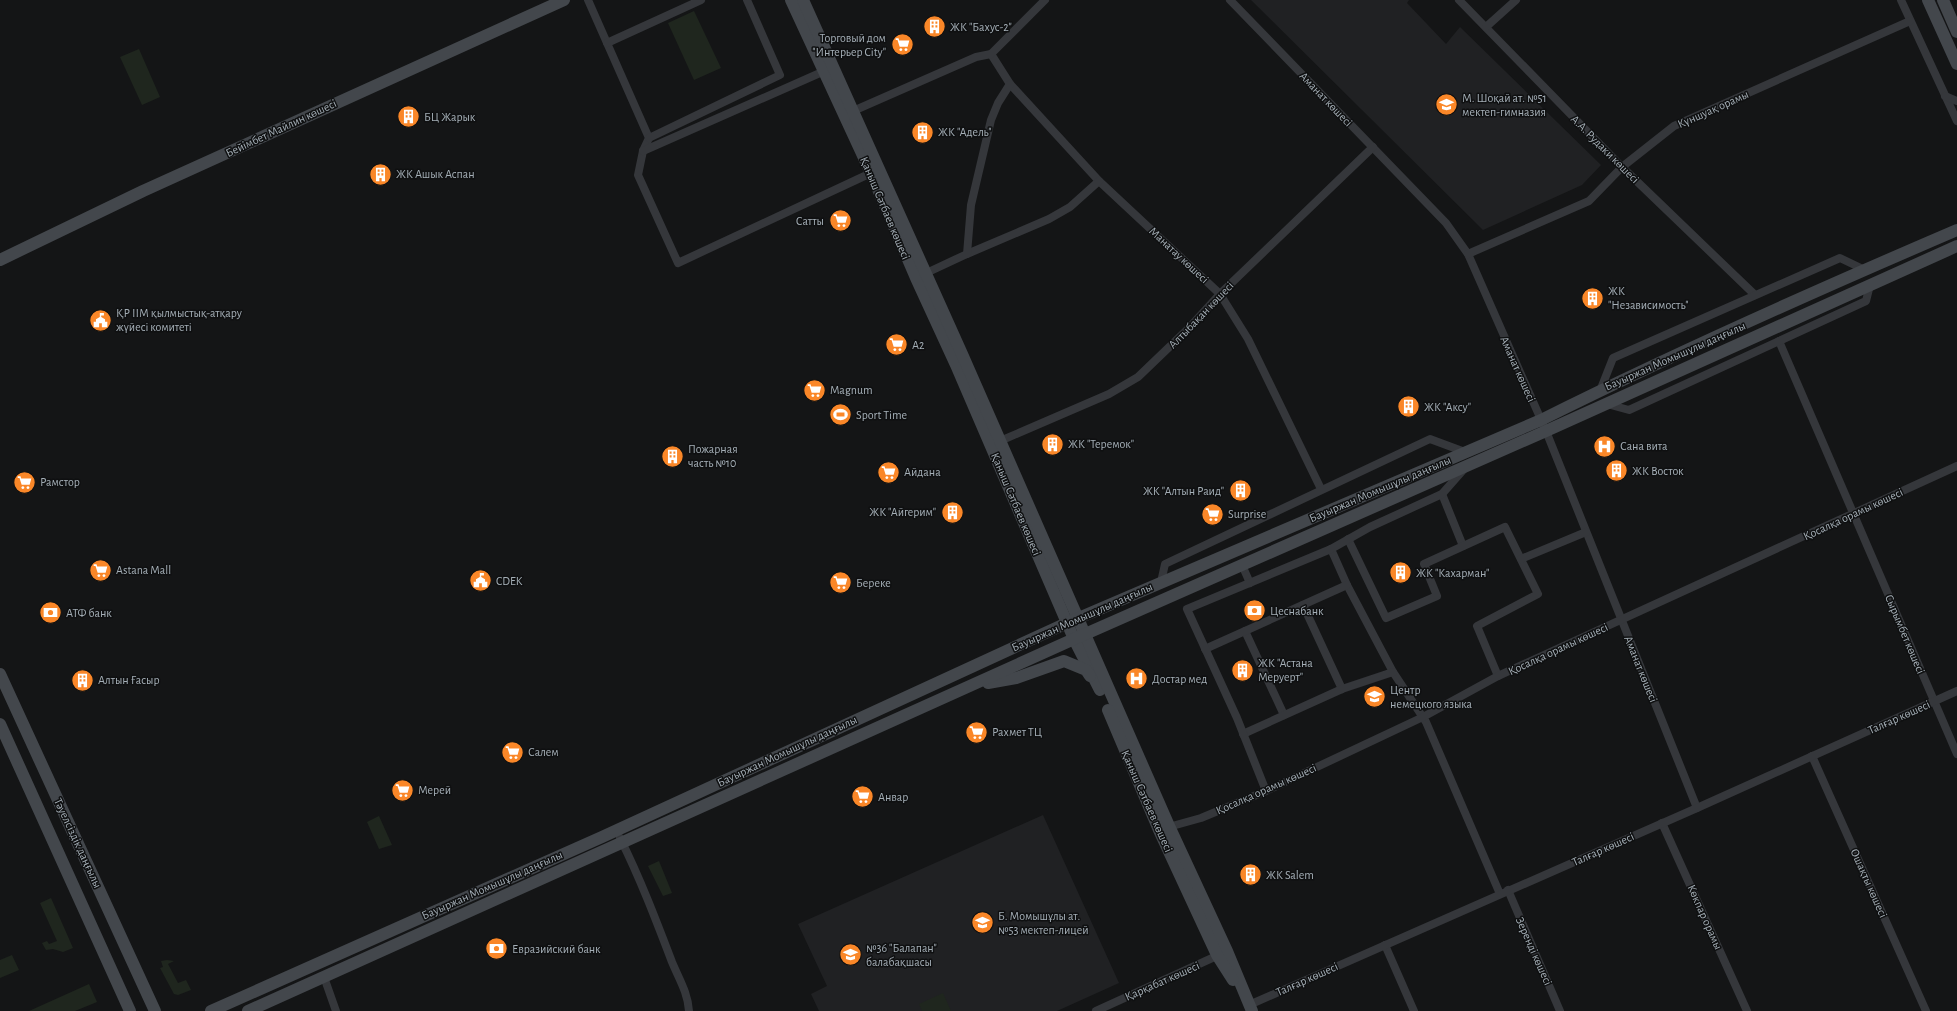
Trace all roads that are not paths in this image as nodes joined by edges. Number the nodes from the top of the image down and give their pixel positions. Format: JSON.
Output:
{"nodes":[{"id":1,"x":564,"y":0,"type":"edge"},
{"id":2,"x":588,"y":0,"type":"edge"},
{"id":3,"x":701,"y":0,"type":"edge"},
{"id":4,"x":747,"y":0,"type":"edge"},
{"id":5,"x":791,"y":0,"type":"edge"},
{"id":6,"x":803,"y":0,"type":"edge"},
{"id":7,"x":1045,"y":0,"type":"edge"},
{"id":8,"x":1230,"y":0,"type":"edge"},
{"id":9,"x":1459,"y":0,"type":"edge"},
{"id":10,"x":1516,"y":0,"type":"edge"},
{"id":11,"x":1901,"y":0,"type":"edge"},
{"id":12,"x":1928,"y":0,"type":"edge"},
{"id":13,"x":1942,"y":0,"type":"edge"},
{"id":14,"x":1910,"y":21,"type":"junction"},
{"id":15,"x":1486,"y":27,"type":"junction"},
{"id":16,"x":1957,"y":32,"type":"edge"},
{"id":17,"x":607,"y":43,"type":"junction"},
{"id":18,"x":991,"y":54,"type":"junction"},
{"id":19,"x":1957,"y":64,"type":"edge"},
{"id":20,"x":828,"y":70,"type":"junction"},
{"id":21,"x":1010,"y":84,"type":"junction"},
{"id":22,"x":1945,"y":96,"type":"junction"},
{"id":23,"x":1957,"y":101,"type":"edge"},
{"id":24,"x":853,"y":111,"type":"junction"},
{"id":25,"x":1957,"y":121,"type":"edge"},
{"id":26,"x":649,"y":138,"type":"junction"},
{"id":27,"x":1373,"y":146,"type":"junction"},
{"id":28,"x":643,"y":151,"type":"junction"},
{"id":29,"x":1622,"y":167,"type":"junction"},
{"id":30,"x":871,"y":173,"type":"junction"},
{"id":31,"x":1099,"y":181,"type":"junction"},
{"id":32,"x":1957,"y":230,"type":"edge"},
{"id":33,"x":1957,"y":246,"type":"edge"},
{"id":34,"x":1957,"y":253,"type":"edge"},
{"id":35,"x":967,"y":254,"type":"junction"},
{"id":36,"x":1468,"y":254,"type":"junction"},
{"id":37,"x":1938,"y":255,"type":"junction"},
{"id":38,"x":0,"y":260,"type":"edge"},
{"id":39,"x":1865,"y":270,"type":"junction"},
{"id":40,"x":921,"y":276,"type":"junction"},
{"id":41,"x":1870,"y":285,"type":"junction"},
{"id":42,"x":1220,"y":294,"type":"junction"},
{"id":43,"x":1755,"y":295,"type":"junction"},
{"id":44,"x":1779,"y":341,"type":"junction"},
{"id":45,"x":1600,"y":391,"type":"junction"},
{"id":46,"x":1607,"y":404,"type":"junction"},
{"id":47,"x":1541,"y":420,"type":"junction"},
{"id":48,"x":1546,"y":431,"type":"junction"},
{"id":49,"x":1000,"y":441,"type":"junction"},
{"id":50,"x":1465,"y":452,"type":"junction"},
{"id":51,"x":1467,"y":466,"type":"junction"},
{"id":52,"x":1957,"y":466,"type":"edge"},
{"id":53,"x":1321,"y":489,"type":"junction"},
{"id":54,"x":1442,"y":494,"type":"junction"},
{"id":55,"x":1853,"y":513,"type":"junction"},
{"id":56,"x":1586,"y":532,"type":"junction"},
{"id":57,"x":1348,"y":539,"type":"junction"},
{"id":58,"x":1463,"y":546,"type":"junction"},
{"id":59,"x":1331,"y":549,"type":"junction"},
{"id":60,"x":1521,"y":559,"type":"junction"},
{"id":61,"x":1242,"y":565,"type":"junction"},
{"id":62,"x":1161,"y":582,"type":"junction"},
{"id":63,"x":1250,"y":583,"type":"junction"},
{"id":64,"x":1347,"y":585,"type":"junction"},
{"id":65,"x":1303,"y":605,"type":"junction"},
{"id":66,"x":1621,"y":619,"type":"junction"},
{"id":67,"x":1072,"y":621,"type":"junction"},
{"id":68,"x":1245,"y":631,"type":"junction"},
{"id":69,"x":1079,"y":637,"type":"junction"},
{"id":70,"x":1206,"y":649,"type":"junction"},
{"id":71,"x":1393,"y":672,"type":"junction"},
{"id":72,"x":0,"y":674,"type":"edge"},
{"id":73,"x":1498,"y":676,"type":"junction"},
{"id":74,"x":971,"y":686,"type":"junction"},
{"id":75,"x":1098,"y":686,"type":"junction"},
{"id":76,"x":1342,"y":689,"type":"junction"},
{"id":77,"x":1957,"y":691,"type":"edge"},
{"id":78,"x":1933,"y":701,"type":"junction"},
{"id":79,"x":1284,"y":715,"type":"junction"},
{"id":80,"x":1423,"y":717,"type":"junction"},
{"id":81,"x":0,"y":724,"type":"edge"},
{"id":82,"x":1243,"y":734,"type":"junction"},
{"id":83,"x":1957,"y":754,"type":"edge"},
{"id":84,"x":1812,"y":756,"type":"junction"},
{"id":85,"x":1266,"y":791,"type":"junction"},
{"id":86,"x":1697,"y":808,"type":"junction"},
{"id":87,"x":1662,"y":823,"type":"junction"},
{"id":88,"x":1164,"y":828,"type":"junction"},
{"id":89,"x":616,"y":830,"type":"junction"},
{"id":90,"x":622,"y":843,"type":"junction"},
{"id":91,"x":1504,"y":892,"type":"junction"},
{"id":92,"x":1385,"y":945,"type":"junction"},
{"id":93,"x":1222,"y":953,"type":"junction"},
{"id":94,"x":324,"y":977,"type":"junction"},
{"id":95,"x":1250,"y":1008,"type":"edge"},
{"id":96,"x":1107,"y":1009,"type":"edge"},
{"id":97,"x":130,"y":1011,"type":"edge"},
{"id":98,"x":155,"y":1011,"type":"edge"},
{"id":99,"x":211,"y":1011,"type":"edge"},
{"id":100,"x":248,"y":1011,"type":"edge"},
{"id":101,"x":336,"y":1011,"type":"edge"},
{"id":102,"x":689,"y":1011,"type":"edge"},
{"id":103,"x":1096,"y":1011,"type":"edge"},
{"id":104,"x":1414,"y":1011,"type":"edge"},
{"id":105,"x":1560,"y":1011,"type":"edge"},
{"id":106,"x":1747,"y":1011,"type":"edge"},
{"id":107,"x":1926,"y":1011,"type":"edge"}],
"edges":[{"from":1,"to":38,"type":"main road","name":"Бейімбет Майлин көшесі"},
{"from":2,"to":17,"type":"street"},
{"from":3,"to":17,"type":"street"},
{"from":4,"to":26,"type":"street"},
{"from":5,"to":20,"type":"main road","name":"Қаныш Сәтбаев көшесі"},
{"from":6,"to":20,"type":"main road","name":"Қаныш Сәтбаев көшесі"},
{"from":7,"to":18,"type":"street"},
{"from":8,"to":27,"type":"street","name":"Аманат көшесі"},
{"from":9,"to":15,"type":"street","name":"А.А. Рудаки көшесі"},
{"from":10,"to":15,"type":"street"},
{"from":11,"to":14,"type":"street"},
{"from":12,"to":19,"type":"main road"},
{"from":13,"to":16,"type":"main road"},
{"from":14,"to":22,"type":"street"},
{"from":14,"to":29,"type":"street","name":"Күншуақ орамы"},
{"from":15,"to":29,"type":"street","name":"А.А. Рудаки көшесі"},
{"from":17,"to":26,"type":"street"},
{"from":18,"to":21,"type":"street","name":"Манатау көшесі"},
{"from":18,"to":24,"type":"street"},
{"from":20,"to":24,"type":"main road","name":"Қаныш Сәтбаев көшесі"},
{"from":20,"to":28,"type":"street"},
{"from":20,"to":30,"type":"main road","name":"Қаныш Сәтбаев көшесі"},
{"from":21,"to":31,"type":"street","name":"Манатау көшесі"},
{"from":21,"to":35,"type":"street"},
{"from":22,"to":23,"type":"street"},
{"from":22,"to":25,"type":"street"},
{"from":24,"to":40,"type":"main road","name":"Қаныш Сәтбаев көшесі"},
{"from":26,"to":28,"type":"street"},
{"from":27,"to":36,"type":"street","name":"Аманат көшесі"},
{"from":27,"to":42,"type":"street","name":"Алтыбақан көшесі"},
{"from":28,"to":30,"type":"street"},
{"from":29,"to":36,"type":"street","name":"Күншуақ орамы"},
{"from":29,"to":43,"type":"street","name":"А.А. Рудаки көшесі"},
{"from":30,"to":40,"type":"main road","name":"Қаныш Сәтбаев көшесі"},
{"from":31,"to":35,"type":"street"},
{"from":31,"to":42,"type":"street","name":"Манатау көшесі"},
{"from":32,"to":39,"type":"main road","name":"Бауыржан Момышұлы даңғылы"},
{"from":33,"to":37,"type":"main road","name":"Бауыржан Момышұлы даңғылы"},
{"from":34,"to":37,"type":"main road"},
{"from":35,"to":40,"type":"street"},
{"from":36,"to":47,"type":"street","name":"Аманат көшесі"},
{"from":37,"to":41,"type":"main road","name":"Бауыржан Момышұлы даңғылы"},
{"from":39,"to":43,"type":"street"},
{"from":39,"to":45,"type":"main road","name":"Бауыржан Момышұлы даңғылы"},
{"from":40,"to":49,"type":"main road","name":"Қаныш Сәтбаев көшесі"},
{"from":40,"to":67,"type":"main road","name":"Қаныш Сәтбаев көшесі"},
{"from":41,"to":44,"type":"street"},
{"from":41,"to":46,"type":"main road","name":"Бауыржан Момышұлы даңғылы"},
{"from":42,"to":49,"type":"street","name":"Алтыбақан көшесі"},
{"from":42,"to":53,"type":"street","name":"Манатау көшесі"},
{"from":43,"to":45,"type":"street"},
{"from":44,"to":46,"type":"street"},
{"from":44,"to":55,"type":"street","name":"Сырымбет көшесі"},
{"from":45,"to":47,"type":"main road","name":"Бауыржан Момышұлы даңғылы"},
{"from":46,"to":48,"type":"main road","name":"Бауыржан Момышұлы даңғылы"},
{"from":47,"to":48,"type":"street","name":"Аманат көшесі"},
{"from":47,"to":50,"type":"main road","name":"Бауыржан Момышұлы даңғылы"},
{"from":48,"to":51,"type":"main road","name":"Бауыржан Момышұлы даңғылы"},
{"from":48,"to":56,"type":"street","name":"Аманат көшесі"},
{"from":49,"to":67,"type":"main road","name":"Қаныш Сәтбаев көшесі"},
{"from":50,"to":53,"type":"street"},
{"from":50,"to":62,"type":"main road","name":"Бауыржан Момышұлы даңғылы"},
{"from":51,"to":54,"type":"street"},
{"from":51,"to":61,"type":"main road","name":"Бауыржан Момышұлы даңғылы"},
{"from":52,"to":55,"type":"street","name":"Қосалқа орамы көшесі"},
{"from":53,"to":62,"type":"street"},
{"from":54,"to":57,"type":"street"},
{"from":54,"to":58,"type":"street"},
{"from":55,"to":66,"type":"street","name":"Қосалқа орамы көшесі"},
{"from":55,"to":78,"type":"street","name":"Сырымбет көшесі"},
{"from":56,"to":60,"type":"street"},
{"from":56,"to":66,"type":"street","name":"Аманат көшесі"},
{"from":57,"to":58,"type":"street"},
{"from":57,"to":59,"type":"street"},
{"from":58,"to":60,"type":"street"},
{"from":59,"to":63,"type":"street"},
{"from":59,"to":64,"type":"street","name":"Зеренді көшесі"},
{"from":60,"to":73,"type":"street"},
{"from":61,"to":63,"type":"street"},
{"from":61,"to":69,"type":"main road","name":"Бауыржан Момышұлы даңғылы"},
{"from":62,"to":67,"type":"main road","name":"Бауыржан Момышұлы даңғылы"},
{"from":63,"to":70,"type":"street"},
{"from":64,"to":65,"type":"street"},
{"from":64,"to":71,"type":"street","name":"Зеренді көшесі"},
{"from":65,"to":68,"type":"street"},
{"from":65,"to":76,"type":"street"},
{"from":66,"to":73,"type":"street","name":"Қосалқа орамы көшесі"},
{"from":66,"to":86,"type":"street","name":"Аманат көшесі"},
{"from":67,"to":69,"type":"main road","name":"Қаныш Сәтбаев көшесі"},
{"from":67,"to":89,"type":"main road","name":"Бауыржан Момышұлы даңғылы"},
{"from":68,"to":70,"type":"street"},
{"from":68,"to":79,"type":"street"},
{"from":69,"to":74,"type":"main road","name":"Бауыржан Момышұлы даңғылы"},
{"from":69,"to":75,"type":"main road","name":"Қаныш Сәтбаев көшесі"},
{"from":69,"to":88,"type":"main road","name":"Қаныш Сәтбаев көшесі"},
{"from":70,"to":82,"type":"street"},
{"from":71,"to":76,"type":"street"},
{"from":71,"to":80,"type":"street","name":"Зеренді көшесі"},
{"from":72,"to":98,"type":"main road","name":"Тәуелсіздік даңғылы"},
{"from":73,"to":80,"type":"street","name":"Қосалқа орамы көшесі"},
{"from":74,"to":75,"type":"main road"},
{"from":74,"to":90,"type":"main road","name":"Бауыржан Момышұлы даңғылы"},
{"from":75,"to":88,"type":"main road","name":"Қаныш Сәтбаев көшесі"},
{"from":76,"to":79,"type":"street"},
{"from":77,"to":78,"type":"street","name":"Талғар көшесі"},
{"from":78,"to":83,"type":"street","name":"Сырымбет көшесі"},
{"from":78,"to":84,"type":"street","name":"Талғар көшесі"},
{"from":79,"to":82,"type":"street"},
{"from":80,"to":85,"type":"street","name":"Қосалқа орамы көшесі"},
{"from":80,"to":91,"type":"street","name":"Зеренді көшесі"},
{"from":81,"to":97,"type":"main road","name":"Тәуелсіздік даңғылы"},
{"from":82,"to":85,"type":"street"},
{"from":84,"to":86,"type":"street","name":"Талғар көшесі"},
{"from":84,"to":107,"type":"street","name":"Ошақты көшесі"},
{"from":85,"to":88,"type":"street","name":"Қосалқа орамы көшесі"},
{"from":86,"to":87,"type":"street","name":"Талғар көшесі"},
{"from":87,"to":91,"type":"street","name":"Талғар көшесі"},
{"from":87,"to":106,"type":"street","name":"Көкпар орамы"},
{"from":88,"to":93,"type":"main road","name":"Қаныш Сәтбаев көшесі"},
{"from":89,"to":90,"type":"street"},
{"from":89,"to":99,"type":"main road","name":"Бауыржан Момышұлы даңғылы"},
{"from":90,"to":94,"type":"main road","name":"Бауыржан Момышұлы даңғылы"},
{"from":90,"to":102,"type":"street"},
{"from":91,"to":92,"type":"street","name":"Талғар көшесі"},
{"from":91,"to":105,"type":"street","name":"Зеренді көшесі"},
{"from":92,"to":95,"type":"street","name":"Талғар көшесі"},
{"from":92,"to":104,"type":"street"},
{"from":93,"to":95,"type":"main road","name":"Қаныш Сәтбаев көшесі"},
{"from":93,"to":96,"type":"street","name":"Қарқабат көшесі"},
{"from":94,"to":100,"type":"main road","name":"Бауыржан Момышұлы даңғылы"},
{"from":94,"to":101,"type":"street"},
{"from":96,"to":103,"type":"street","name":"Қарқабат көшесі"}]}
